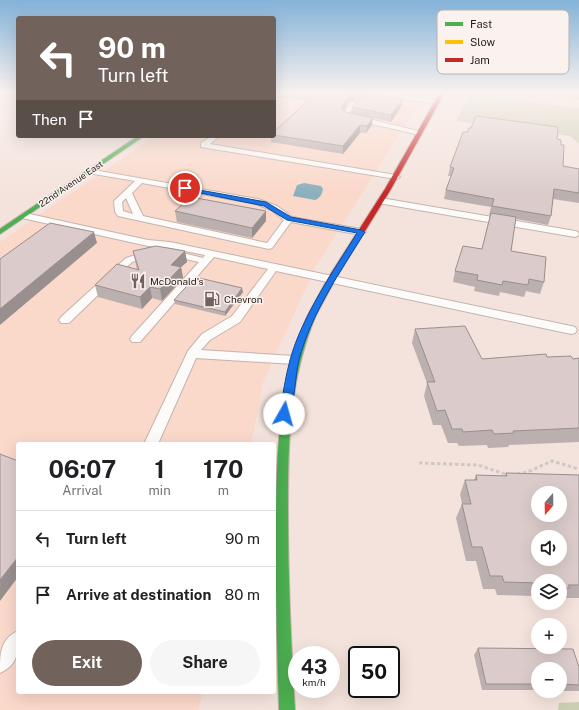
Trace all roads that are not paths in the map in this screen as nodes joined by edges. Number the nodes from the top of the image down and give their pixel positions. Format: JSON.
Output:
{"nodes":[{"id":1,"x":392,"y":127,"type":"edge"},
{"id":2,"x":423,"y":127,"type":"edge"},
{"id":3,"x":420,"y":133,"type":"junction"},
{"id":4,"x":138,"y":138,"type":"edge"},
{"id":5,"x":213,"y":138,"type":"edge"},
{"id":6,"x":90,"y":171,"type":"junction"},
{"id":7,"x":396,"y":177,"type":"junction"},
{"id":8,"x":141,"y":180,"type":"junction"},
{"id":9,"x":127,"y":192,"type":"junction"},
{"id":10,"x":381,"y":201,"type":"junction"},
{"id":11,"x":24,"y":216,"type":"junction"},
{"id":12,"x":140,"y":219,"type":"junction"},
{"id":13,"x":289,"y":219,"type":"junction"},
{"id":14,"x":57,"y":223,"type":"junction"},
{"id":15,"x":0,"y":232,"type":"edge"},
{"id":16,"x":44,"y":232,"type":"edge"},
{"id":17,"x":361,"y":232,"type":"junction"},
{"id":18,"x":575,"y":234,"type":"dead end"},
{"id":19,"x":208,"y":257,"type":"junction"},
{"id":20,"x":274,"y":267,"type":"junction"},
{"id":21,"x":332,"y":279,"type":"junction"},
{"id":22,"x":65,"y":320,"type":"dead end"},
{"id":23,"x":571,"y":330,"type":"dead end"},
{"id":24,"x":136,"y":339,"type":"dead end"},
{"id":25,"x":192,"y":354,"type":"junction"},
{"id":26,"x":294,"y":360,"type":"junction"},
{"id":27,"x":152,"y":442,"type":"edge"},
{"id":28,"x":16,"y":643,"type":"edge"},
{"id":29,"x":0,"y":663,"type":"edge"},
{"id":30,"x":287,"y":710,"type":"edge"}],
"edges":[{"from":1,"to":3,"type":"lane"},
{"from":2,"to":3,"type":"main road"},
{"from":3,"to":7,"type":"main road"},
{"from":4,"to":6,"type":"main road","name":"22nd Avenue East"},
{"from":5,"to":7,"type":"lane"},
{"from":6,"to":8,"type":"lane"},
{"from":6,"to":11,"type":"main road","name":"22nd Avenue East"},
{"from":7,"to":10,"type":"main road"},
{"from":8,"to":9,"type":"lane"},
{"from":8,"to":13,"type":"lane"},
{"from":9,"to":12,"type":"lane"},
{"from":9,"to":12,"type":"lane"},
{"from":10,"to":17,"type":"main road"},
{"from":10,"to":18,"type":"lane"},
{"from":11,"to":14,"type":"lane"},
{"from":11,"to":15,"type":"main road","name":"22nd Avenue East"},
{"from":12,"to":13,"type":"lane"},
{"from":13,"to":17,"type":"lane"},
{"from":14,"to":16,"type":"lane"},
{"from":14,"to":19,"type":"lane"},
{"from":17,"to":21,"type":"main road"},
{"from":19,"to":20,"type":"lane"},
{"from":19,"to":22,"type":"lane"},
{"from":19,"to":24,"type":"lane"},
{"from":20,"to":21,"type":"lane"},
{"from":20,"to":25,"type":"lane"},
{"from":21,"to":23,"type":"lane"},
{"from":21,"to":26,"type":"main road"},
{"from":25,"to":26,"type":"lane"},
{"from":25,"to":27,"type":"lane"},
{"from":26,"to":30,"type":"main road"},
{"from":28,"to":29,"type":"lane"}]}
